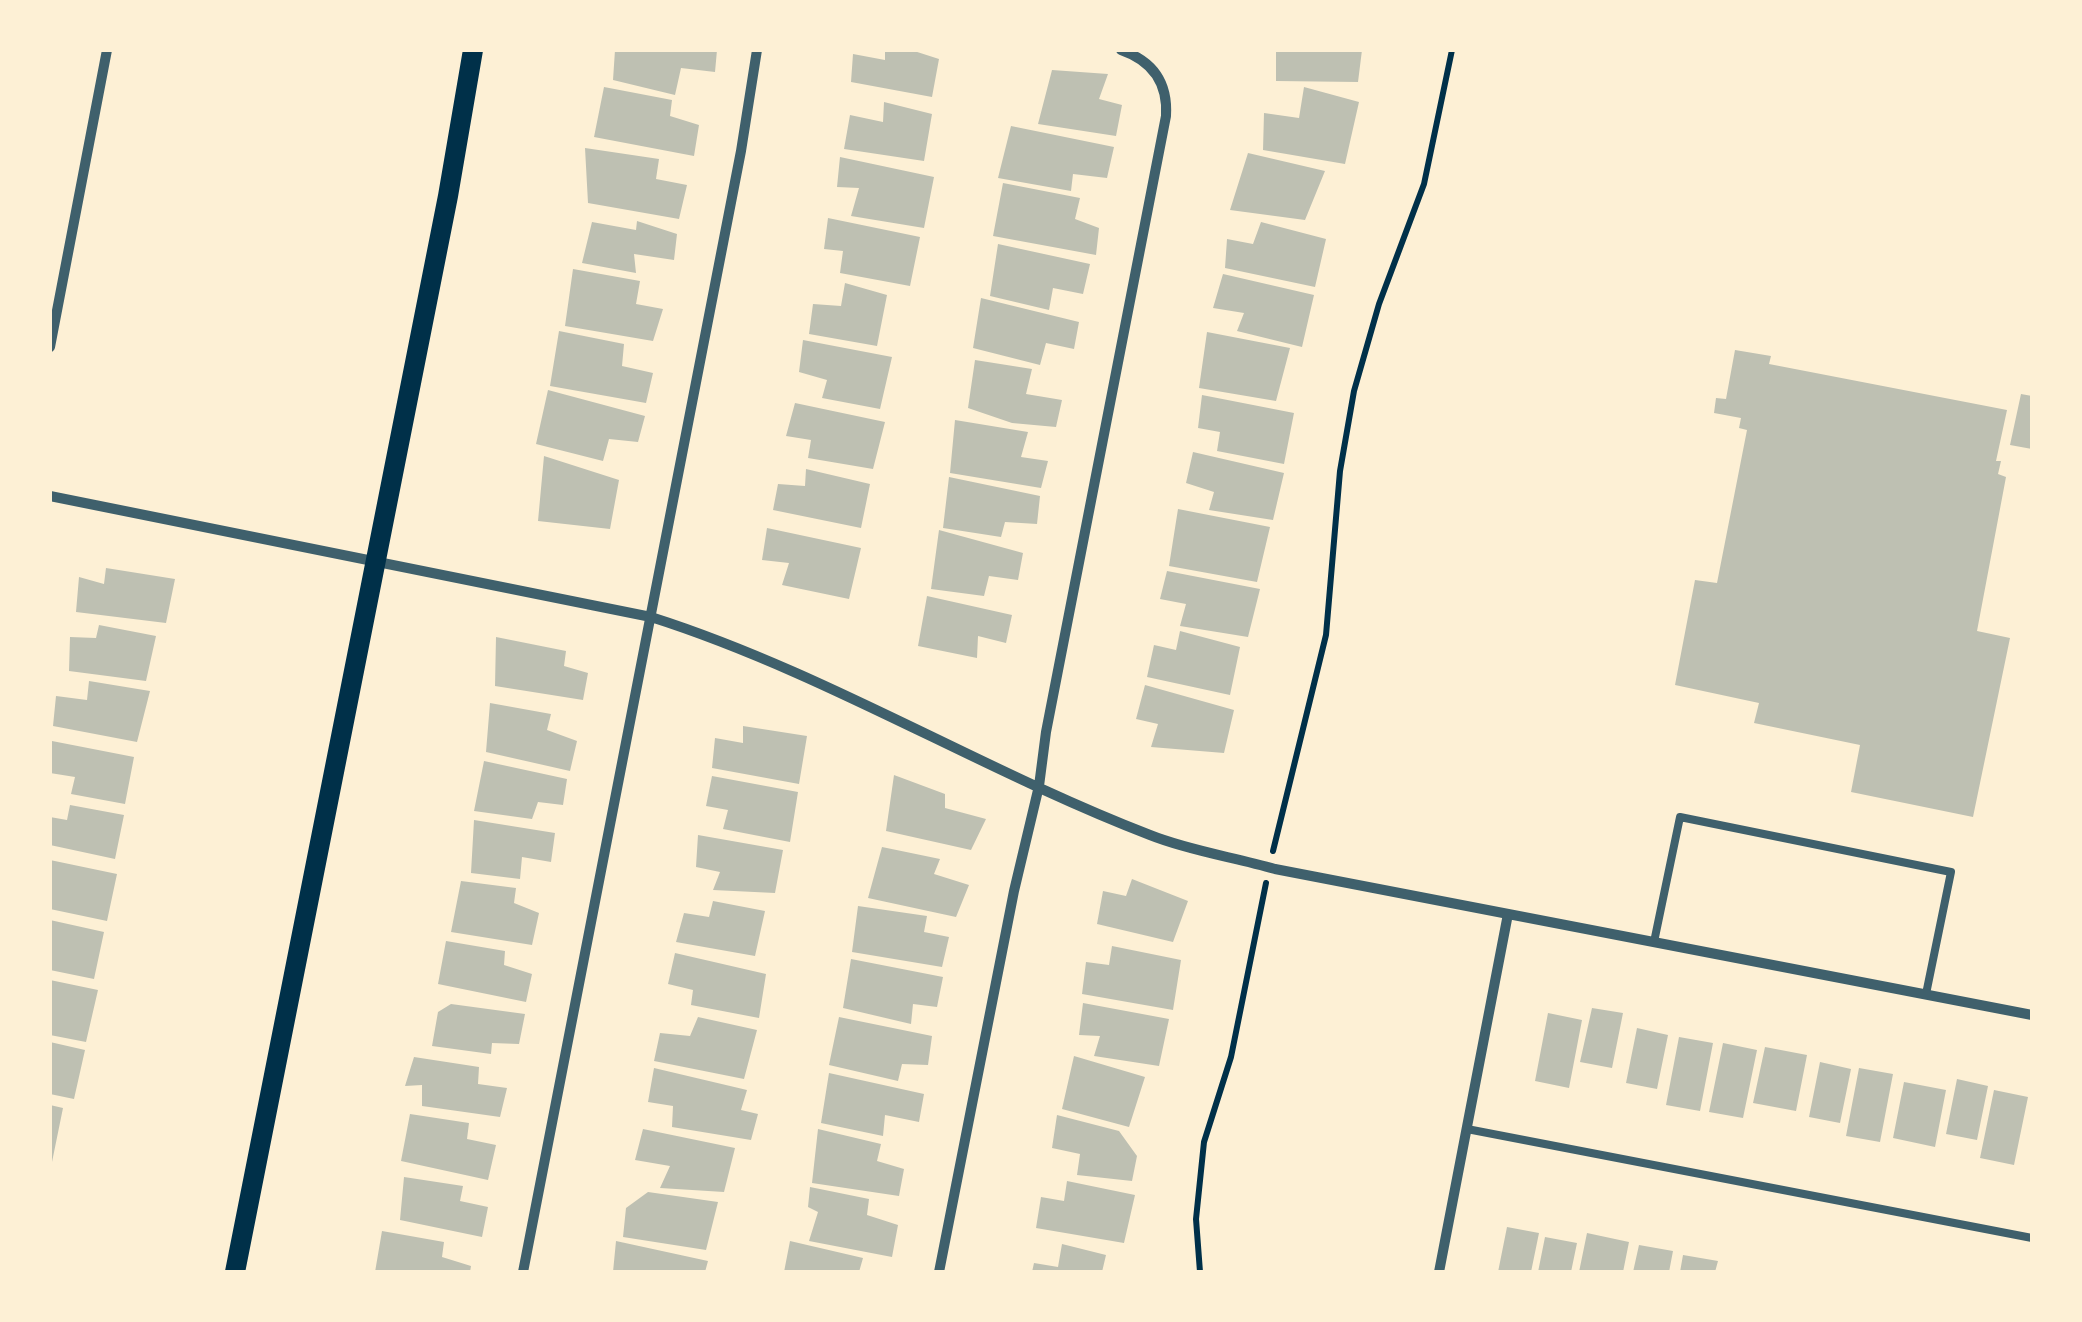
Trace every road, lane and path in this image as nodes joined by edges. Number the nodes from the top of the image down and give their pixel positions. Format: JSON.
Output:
{"nodes":[{"id":1,"x":107,"y":50,"type":"edge"},
{"id":2,"x":473,"y":50,"type":"edge"},
{"id":3,"x":756,"y":50,"type":"edge"},
{"id":4,"x":1122,"y":50,"type":"edge"},
{"id":5,"x":1452,"y":50,"type":"edge"},
{"id":6,"x":50,"y":347,"type":"edge"},
{"id":7,"x":50,"y":496,"type":"edge"},
{"id":8,"x":374,"y":560,"type":"junction"},
{"id":9,"x":651,"y":617,"type":"junction"},
{"id":10,"x":1039,"y":786,"type":"junction"},
{"id":11,"x":1275,"y":842,"type":"dead end"},
{"id":12,"x":1265,"y":892,"type":"dead end"},
{"id":13,"x":1508,"y":914,"type":"junction"},
{"id":14,"x":1654,"y":942,"type":"junction"},
{"id":15,"x":1926,"y":994,"type":"junction"},
{"id":16,"x":2032,"y":1015,"type":"edge"},
{"id":17,"x":1467,"y":1129,"type":"junction"},
{"id":18,"x":2032,"y":1238,"type":"edge"},
{"id":19,"x":236,"y":1272,"type":"edge"},
{"id":20,"x":523,"y":1272,"type":"edge"},
{"id":21,"x":939,"y":1272,"type":"edge"},
{"id":22,"x":1200,"y":1272,"type":"edge"},
{"id":23,"x":1439,"y":1272,"type":"edge"}],
"edges":[{"from":1,"to":6,"type":"street"},
{"from":2,"to":8,"type":"main road"},
{"from":3,"to":9,"type":"street"},
{"from":4,"to":10,"type":"street"},
{"from":5,"to":11,"type":"path"},
{"from":7,"to":8,"type":"street"},
{"from":8,"to":9,"type":"street"},
{"from":8,"to":19,"type":"main road"},
{"from":9,"to":10,"type":"street"},
{"from":9,"to":20,"type":"street"},
{"from":10,"to":13,"type":"street"},
{"from":10,"to":21,"type":"street"},
{"from":12,"to":22,"type":"path"},
{"from":13,"to":14,"type":"street"},
{"from":13,"to":17,"type":"street"},
{"from":14,"to":15,"type":"street"},
{"from":14,"to":15,"type":"lane"},
{"from":15,"to":16,"type":"street"},
{"from":17,"to":18,"type":"lane"},
{"from":17,"to":23,"type":"street"}]}
